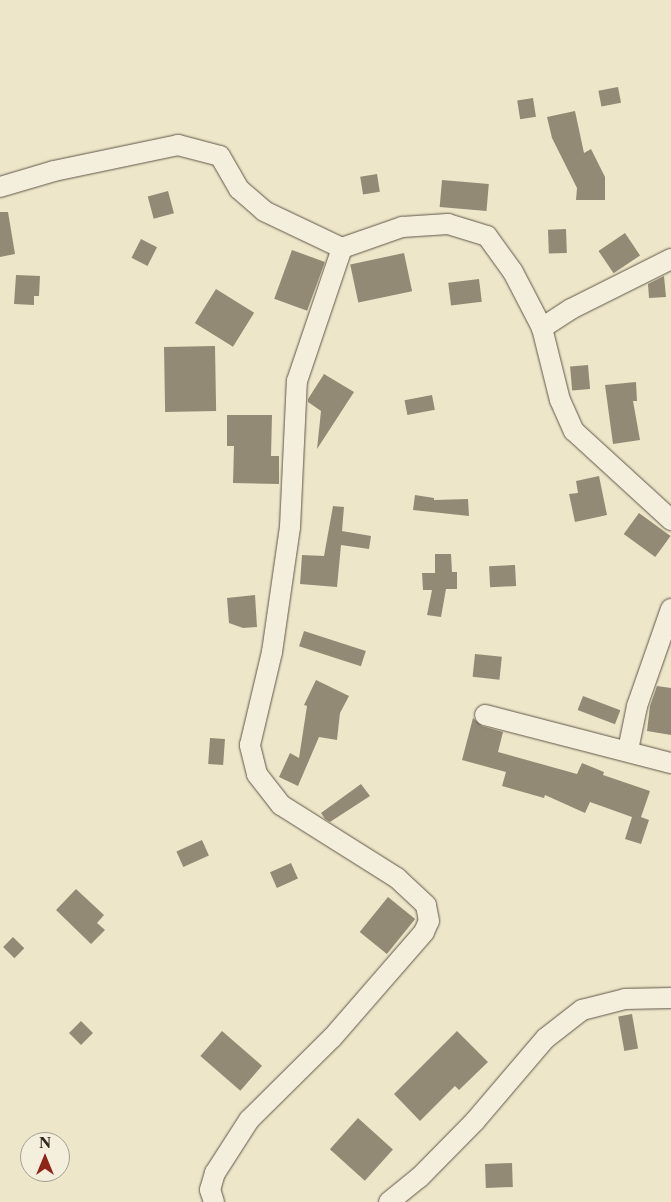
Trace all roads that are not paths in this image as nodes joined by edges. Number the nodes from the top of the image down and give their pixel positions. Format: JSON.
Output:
{"nodes":[{"id":1,"x":0,"y":187,"type":"edge"},
{"id":2,"x":342,"y":248,"type":"junction"},
{"id":3,"x":671,"y":259,"type":"edge"},
{"id":4,"x":542,"y":328,"type":"junction"},
{"id":5,"x":671,"y":520,"type":"edge"},
{"id":6,"x":671,"y":608,"type":"edge"},
{"id":7,"x":486,"y":714,"type":"dead end"},
{"id":8,"x":628,"y":750,"type":"junction"},
{"id":9,"x":671,"y":763,"type":"edge"},
{"id":10,"x":671,"y":998,"type":"edge"},
{"id":11,"x":214,"y":1202,"type":"edge"},
{"id":12,"x":390,"y":1202,"type":"edge"}],
"edges":[{"from":1,"to":2,"type":"street"},
{"from":2,"to":4,"type":"street"},
{"from":2,"to":11,"type":"street"},
{"from":3,"to":4,"type":"street"},
{"from":4,"to":5,"type":"street"},
{"from":6,"to":8,"type":"street"},
{"from":7,"to":8,"type":"street"},
{"from":8,"to":9,"type":"street"},
{"from":10,"to":12,"type":"street"}]}
